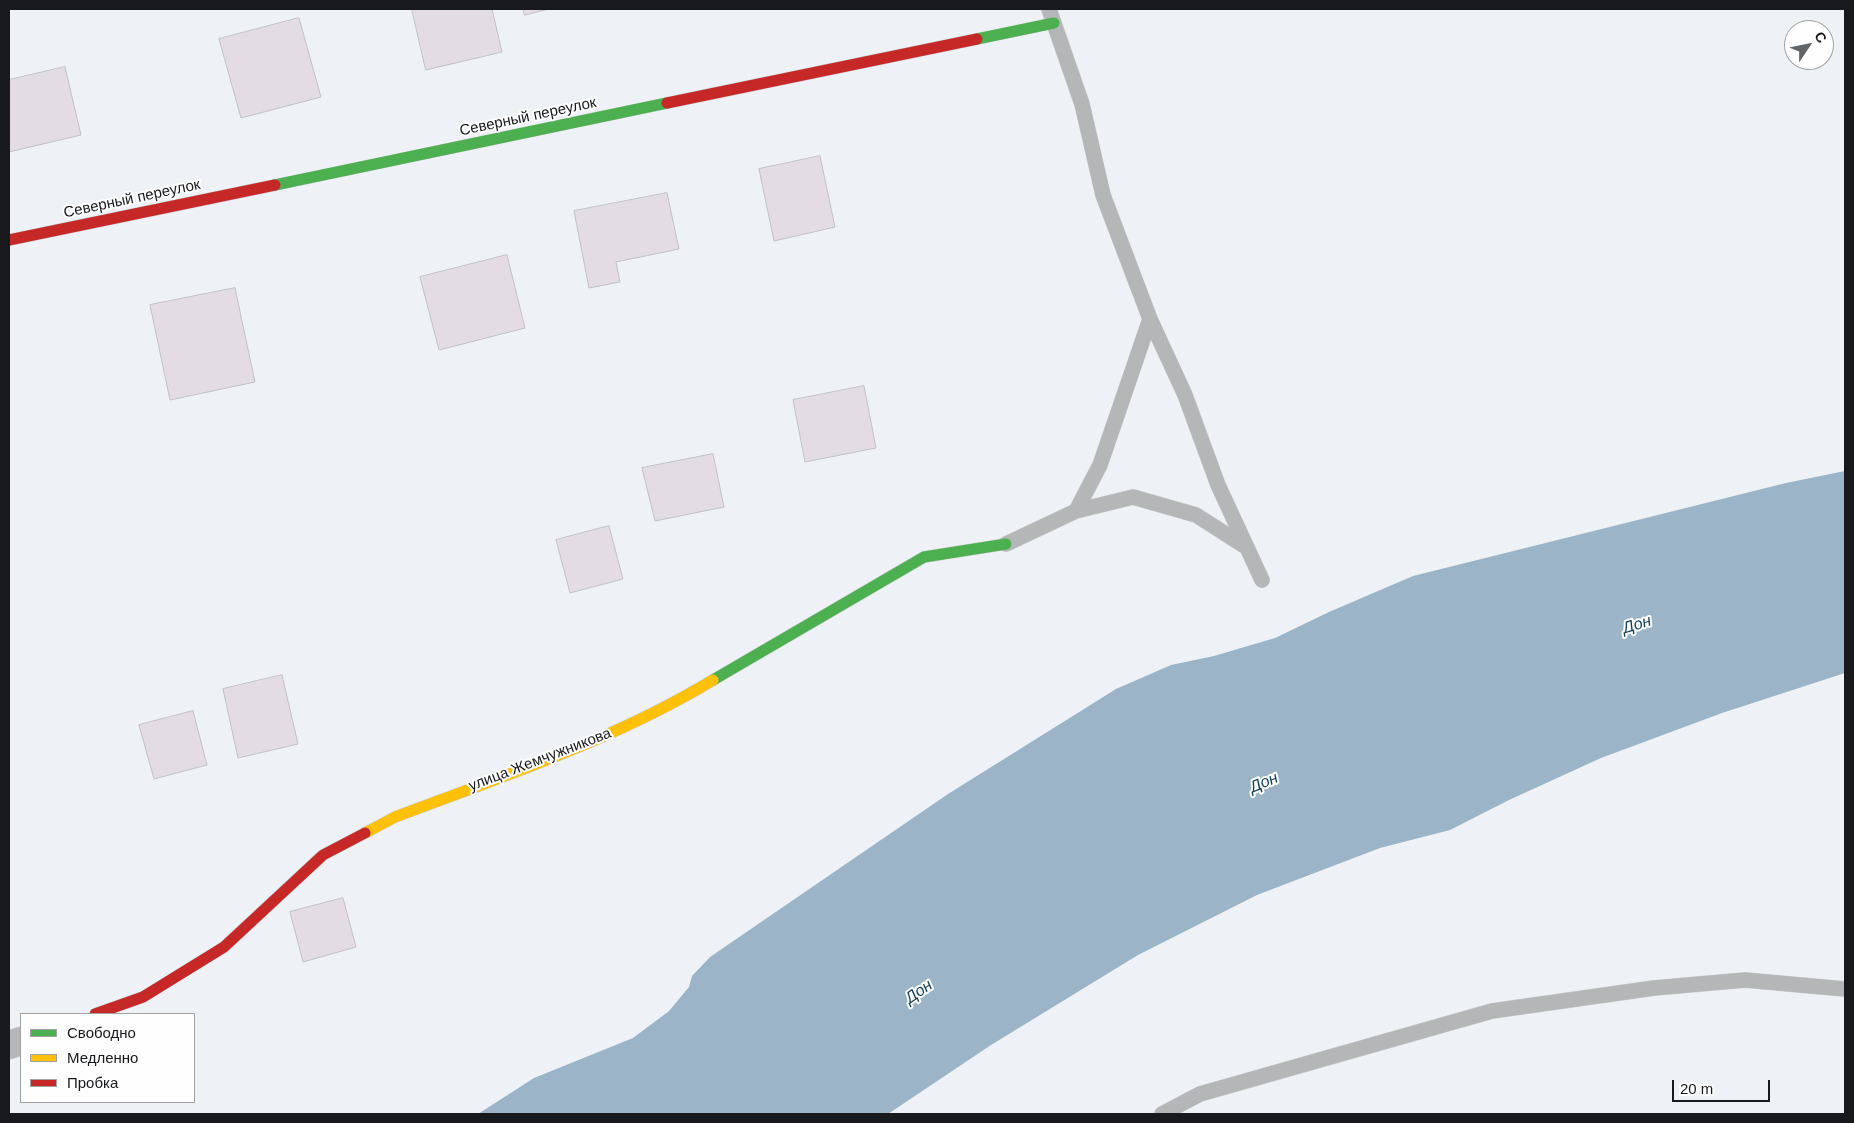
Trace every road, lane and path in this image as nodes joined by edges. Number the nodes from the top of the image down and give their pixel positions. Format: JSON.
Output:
{"nodes":[{"id":1,"x":1052,"y":16,"type":"edge"},
{"id":2,"x":9,"y":240,"type":"edge"},
{"id":3,"x":1150,"y":319,"type":"junction"},
{"id":4,"x":1076,"y":511,"type":"junction"},
{"id":5,"x":1006,"y":544,"type":"joint"},
{"id":6,"x":1246,"y":547,"type":"junction"},
{"id":7,"x":1262,"y":580,"type":"dead end"},
{"id":8,"x":1845,"y":989,"type":"edge"},
{"id":9,"x":98,"y":1013,"type":"edge"},
{"id":10,"x":1162,"y":1114,"type":"edge"}],
"edges":[{"from":1,"to":2,"type":"street","name":"Северный переулок"},
{"from":1,"to":3,"type":"lane"},
{"from":3,"to":4,"type":"lane"},
{"from":3,"to":6,"type":"lane"},
{"from":4,"to":5,"type":"lane"},
{"from":4,"to":6,"type":"lane"},
{"from":5,"to":9,"type":"street","name":"улица Жемчужникова"},
{"from":6,"to":7,"type":"lane"},
{"from":8,"to":10,"type":"lane"}]}
